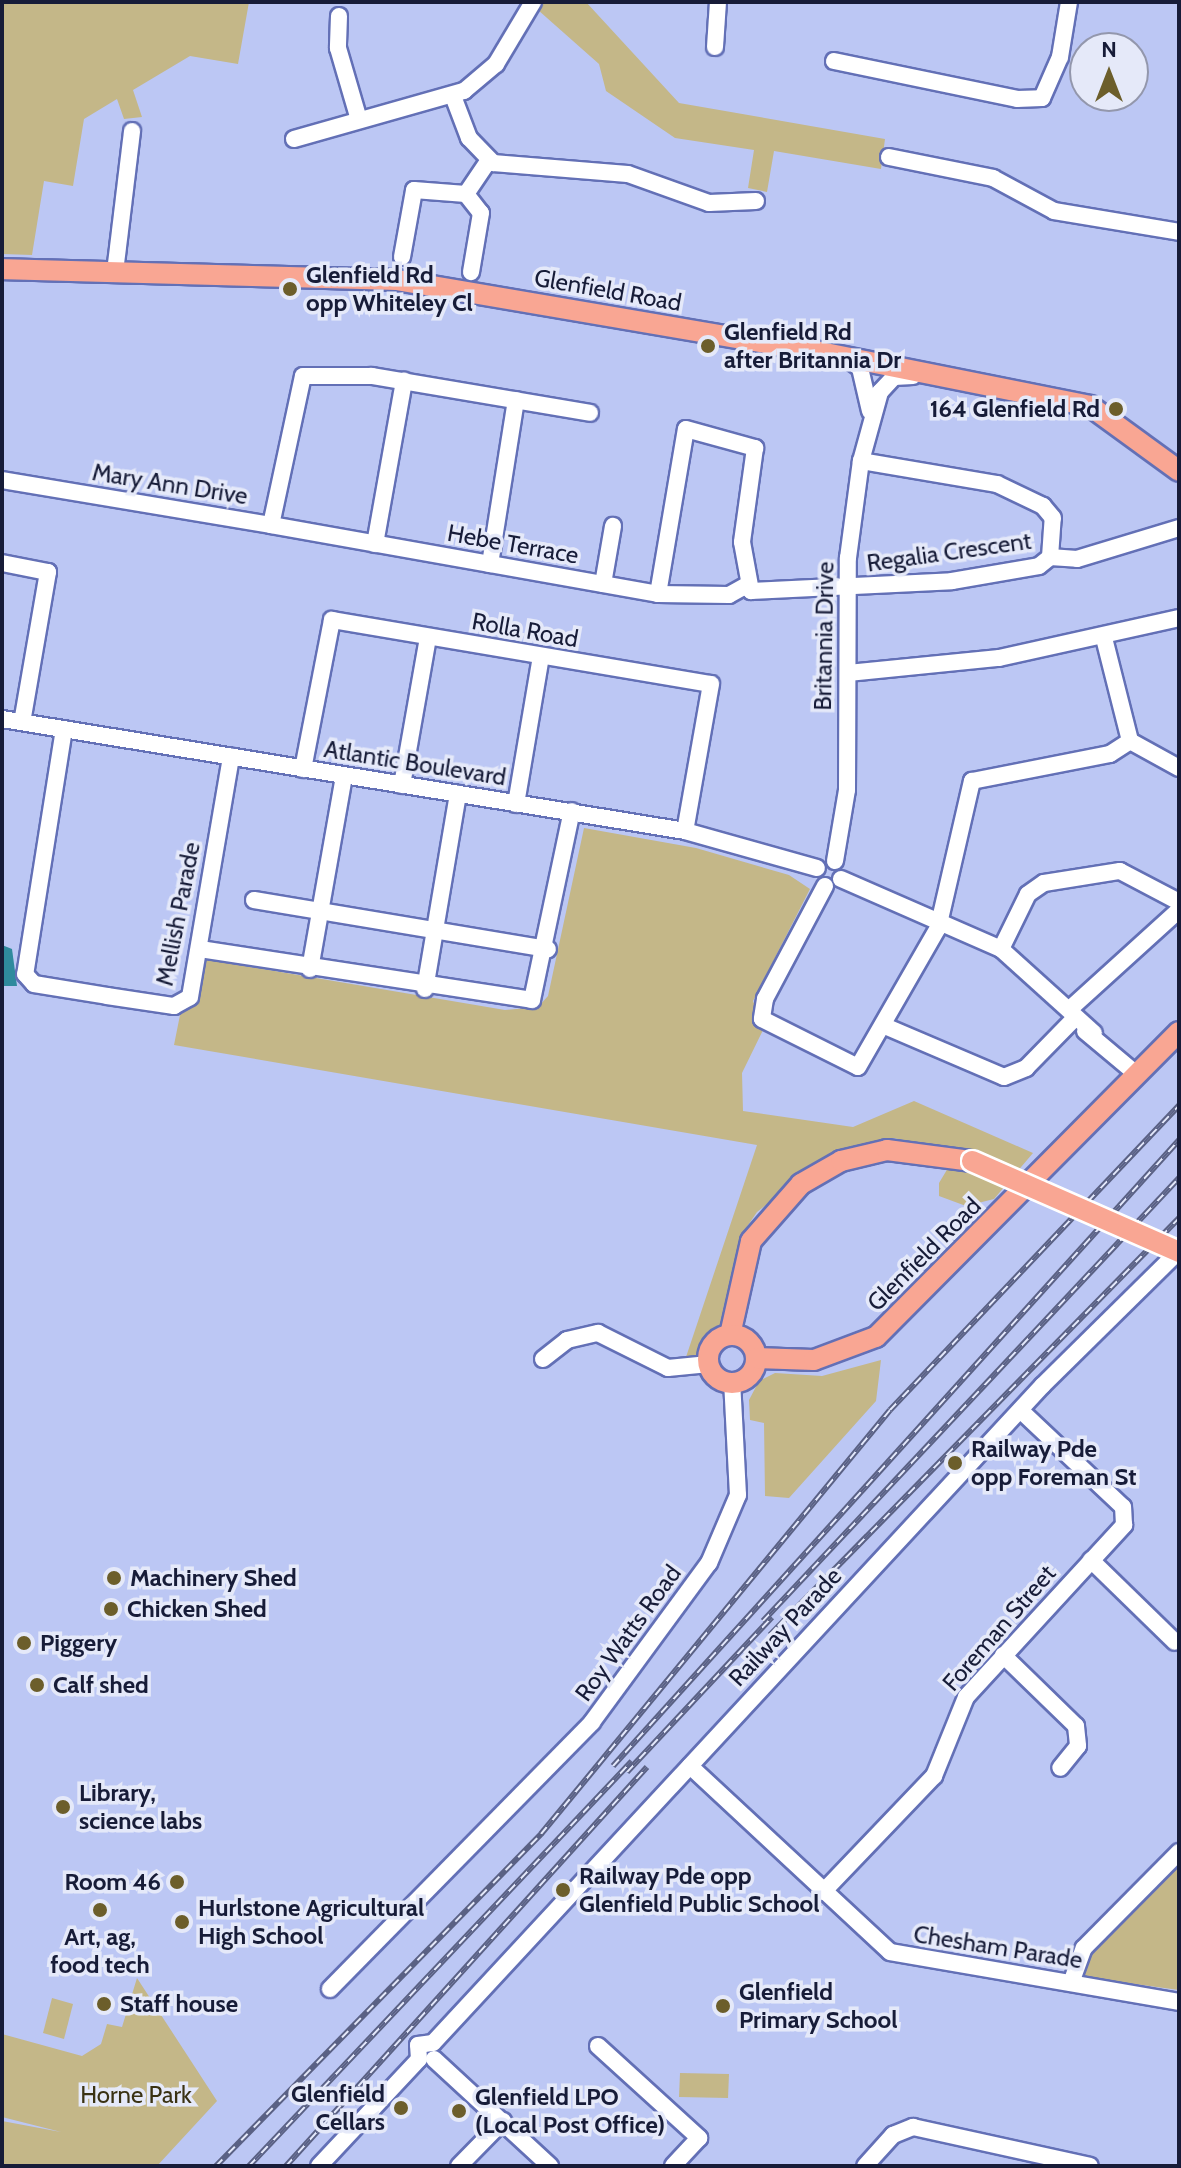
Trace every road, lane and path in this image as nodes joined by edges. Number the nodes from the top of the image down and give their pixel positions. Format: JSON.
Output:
{"nodes":[{"id":1,"x":533,"y":2,"type":"edge"},
{"id":2,"x":718,"y":2,"type":"edge"},
{"id":3,"x":1069,"y":2,"type":"edge"},
{"id":4,"x":339,"y":16,"type":"dead end"},
{"id":5,"x":715,"y":47,"type":"dead end"},
{"id":6,"x":834,"y":61,"type":"dead end"},
{"id":7,"x":453,"y":96,"type":"junction"},
{"id":8,"x":359,"y":120,"type":"junction"},
{"id":9,"x":132,"y":131,"type":"dead end"},
{"id":10,"x":294,"y":139,"type":"dead end"},
{"id":11,"x":889,"y":157,"type":"dead end"},
{"id":12,"x":489,"y":160,"type":"junction"},
{"id":13,"x":414,"y":171,"type":"dead end"},
{"id":14,"x":414,"y":190,"type":"junction"},
{"id":15,"x":466,"y":194,"type":"junction"},
{"id":16,"x":756,"y":201,"type":"dead end"},
{"id":17,"x":1179,"y":232,"type":"edge"},
{"id":18,"x":402,"y":257,"type":"dead end"},
{"id":19,"x":2,"y":269,"type":"edge"},
{"id":20,"x":115,"y":272,"type":"junction"},
{"id":21,"x":471,"y":272,"type":"dead end"},
{"id":22,"x":845,"y":357,"type":"junction"},
{"id":23,"x":963,"y":378,"type":"junction"},
{"id":24,"x":404,"y":381,"type":"junction"},
{"id":25,"x":516,"y":400,"type":"junction"},
{"id":26,"x":870,"y":411,"type":"junction"},
{"id":27,"x":590,"y":413,"type":"dead end"},
{"id":28,"x":861,"y":461,"type":"junction"},
{"id":29,"x":1179,"y":471,"type":"edge"},
{"id":30,"x":2,"y":480,"type":"edge"},
{"id":31,"x":271,"y":525,"type":"junction"},
{"id":32,"x":613,"y":526,"type":"dead end"},
{"id":33,"x":1179,"y":528,"type":"edge"},
{"id":34,"x":375,"y":544,"type":"junction"},
{"id":35,"x":1050,"y":557,"type":"junction"},
{"id":36,"x":2,"y":563,"type":"edge"},
{"id":37,"x":490,"y":564,"type":"junction"},
{"id":38,"x":603,"y":584,"type":"junction"},
{"id":39,"x":745,"y":586,"type":"junction"},
{"id":40,"x":848,"y":589,"type":"junction"},
{"id":41,"x":658,"y":594,"type":"junction"},
{"id":42,"x":1179,"y":618,"type":"edge"},
{"id":43,"x":428,"y":638,"type":"junction"},
{"id":44,"x":1104,"y":638,"type":"junction"},
{"id":45,"x":541,"y":656,"type":"junction"},
{"id":46,"x":848,"y":673,"type":"junction"},
{"id":47,"x":2,"y":719,"type":"edge"},
{"id":48,"x":22,"y":722,"type":"junction"},
{"id":49,"x":64,"y":729,"type":"junction"},
{"id":50,"x":1130,"y":741,"type":"junction"},
{"id":51,"x":231,"y":756,"type":"junction"},
{"id":52,"x":1179,"y":768,"type":"edge"},
{"id":53,"x":303,"y":769,"type":"junction"},
{"id":54,"x":344,"y":776,"type":"junction"},
{"id":55,"x":402,"y":785,"type":"junction"},
{"id":56,"x":458,"y":794,"type":"junction"},
{"id":57,"x":516,"y":804,"type":"junction"},
{"id":58,"x":572,"y":811,"type":"junction"},
{"id":59,"x":685,"y":831,"type":"junction"},
{"id":60,"x":835,"y":861,"type":"junction"},
{"id":61,"x":817,"y":868,"type":"junction"},
{"id":62,"x":841,"y":879,"type":"junction"},
{"id":63,"x":825,"y":886,"type":"junction"},
{"id":64,"x":254,"y":900,"type":"dead end"},
{"id":65,"x":1179,"y":902,"type":"edge"},
{"id":66,"x":1179,"y":910,"type":"edge"},
{"id":67,"x":321,"y":911,"type":"junction"},
{"id":68,"x":941,"y":920,"type":"junction"},
{"id":69,"x":436,"y":930,"type":"junction"},
{"id":70,"x":200,"y":949,"type":"junction"},
{"id":71,"x":548,"y":949,"type":"junction"},
{"id":72,"x":1001,"y":949,"type":"junction"},
{"id":73,"x":310,"y":969,"type":"junction"},
{"id":74,"x":425,"y":989,"type":"junction"},
{"id":75,"x":1072,"y":1013,"type":"junction"},
{"id":76,"x":887,"y":1027,"type":"junction"},
{"id":77,"x":1179,"y":1032,"type":"edge"},
{"id":78,"x":1134,"y":1072,"type":"junction"},
{"id":79,"x":1179,"y":1252,"type":"edge"},
{"id":80,"x":730,"y":1335,"type":"junction"},
{"id":81,"x":756,"y":1358,"type":"junction"},
{"id":82,"x":543,"y":1359,"type":"dead end"},
{"id":83,"x":709,"y":1364,"type":"junction"},
{"id":84,"x":732,"y":1382,"type":"junction"},
{"id":85,"x":1020,"y":1410,"type":"junction"},
{"id":86,"x":1091,"y":1560,"type":"junction"},
{"id":87,"x":1175,"y":1642,"type":"dead end"},
{"id":88,"x":1003,"y":1655,"type":"junction"},
{"id":89,"x":690,"y":1766,"type":"junction"},
{"id":90,"x":1060,"y":1768,"type":"dead end"},
{"id":91,"x":1179,"y":1852,"type":"edge"},
{"id":92,"x":823,"y":1892,"type":"junction"},
{"id":93,"x":1071,"y":1983,"type":"junction"},
{"id":94,"x":330,"y":1989,"type":"dead end"},
{"id":95,"x":1179,"y":2002,"type":"edge"},
{"id":96,"x":598,"y":2046,"type":"dead end"},
{"id":97,"x":429,"y":2053,"type":"junction"},
{"id":98,"x":503,"y":2121,"type":"junction"},
{"id":99,"x":319,"y":2166,"type":"edge"},
{"id":100,"x":459,"y":2166,"type":"edge"},
{"id":101,"x":550,"y":2166,"type":"edge"},
{"id":102,"x":673,"y":2166,"type":"edge"},
{"id":103,"x":865,"y":2166,"type":"edge"},
{"id":104,"x":1090,"y":2166,"type":"edge"}],
"edges":[{"from":1,"to":7,"type":"street"},
{"from":2,"to":5,"type":"street"},
{"from":3,"to":6,"type":"street"},
{"from":4,"to":8,"type":"street"},
{"from":7,"to":8,"type":"street"},
{"from":7,"to":12,"type":"street"},
{"from":8,"to":10,"type":"street"},
{"from":9,"to":20,"type":"street"},
{"from":11,"to":17,"type":"street"},
{"from":12,"to":15,"type":"street"},
{"from":12,"to":16,"type":"street"},
{"from":13,"to":14,"type":"street"},
{"from":14,"to":15,"type":"street"},
{"from":14,"to":18,"type":"street"},
{"from":15,"to":21,"type":"street"},
{"from":19,"to":20,"type":"main road","name":"Glenfield Road"},
{"from":20,"to":22,"type":"main road","name":"Glenfield Road"},
{"from":22,"to":23,"type":"main road","name":"Glenfield Road"},
{"from":22,"to":26,"type":"street","name":"Britannia Drive"},
{"from":23,"to":26,"type":"street","name":"Britannia Drive"},
{"from":23,"to":29,"type":"main road","name":"Glenfield Road"},
{"from":24,"to":25,"type":"street","name":"Mary Ann Drive"},
{"from":24,"to":31,"type":"street","name":"Mary Ann Drive"},
{"from":24,"to":34,"type":"street"},
{"from":25,"to":27,"type":"street","name":"Mary Ann Drive"},
{"from":25,"to":37,"type":"street"},
{"from":26,"to":28,"type":"street","name":"Britannia Drive"},
{"from":28,"to":35,"type":"street","name":"Regalia Crescent"},
{"from":28,"to":40,"type":"street","name":"Britannia Drive"},
{"from":30,"to":31,"type":"street","name":"Mary Ann Drive"},
{"from":31,"to":34,"type":"street","name":"Hebe Terrace"},
{"from":32,"to":38,"type":"street"},
{"from":33,"to":35,"type":"street"},
{"from":34,"to":37,"type":"street","name":"Hebe Terrace"},
{"from":35,"to":40,"type":"street","name":"Regalia Crescent"},
{"from":36,"to":48,"type":"street"},
{"from":37,"to":38,"type":"street","name":"Hebe Terrace"},
{"from":38,"to":41,"type":"street","name":"Hebe Terrace"},
{"from":39,"to":40,"type":"street"},
{"from":39,"to":41,"type":"street","name":"Hebe Terrace"},
{"from":39,"to":41,"type":"street"},
{"from":40,"to":46,"type":"street","name":"Britannia Drive"},
{"from":42,"to":44,"type":"street"},
{"from":43,"to":45,"type":"street","name":"Rolla Road"},
{"from":43,"to":53,"type":"street","name":"Rolla Road"},
{"from":43,"to":55,"type":"street"},
{"from":44,"to":46,"type":"street"},
{"from":44,"to":50,"type":"street"},
{"from":45,"to":57,"type":"street"},
{"from":45,"to":59,"type":"street","name":"Rolla Road"},
{"from":46,"to":60,"type":"street","name":"Britannia Drive"},
{"from":47,"to":48,"type":"street","name":"Atlantic Boulevard"},
{"from":48,"to":49,"type":"street","name":"Atlantic Boulevard"},
{"from":49,"to":51,"type":"street","name":"Atlantic Boulevard"},
{"from":49,"to":70,"type":"street","name":"Mellish Parade"},
{"from":50,"to":52,"type":"street"},
{"from":50,"to":68,"type":"street"},
{"from":51,"to":53,"type":"street","name":"Atlantic Boulevard"},
{"from":51,"to":70,"type":"street","name":"Mellish Parade"},
{"from":53,"to":54,"type":"street","name":"Atlantic Boulevard"},
{"from":54,"to":55,"type":"street","name":"Atlantic Boulevard"},
{"from":54,"to":67,"type":"street"},
{"from":55,"to":56,"type":"street","name":"Atlantic Boulevard"},
{"from":56,"to":57,"type":"street","name":"Atlantic Boulevard"},
{"from":56,"to":69,"type":"street"},
{"from":57,"to":58,"type":"street","name":"Atlantic Boulevard"},
{"from":58,"to":59,"type":"street","name":"Atlantic Boulevard"},
{"from":58,"to":71,"type":"street"},
{"from":59,"to":61,"type":"street","name":"Atlantic Boulevard"},
{"from":60,"to":61,"type":"street"},
{"from":60,"to":62,"type":"street"},
{"from":61,"to":63,"type":"street"},
{"from":62,"to":63,"type":"street"},
{"from":62,"to":68,"type":"street"},
{"from":63,"to":76,"type":"street"},
{"from":64,"to":67,"type":"street"},
{"from":65,"to":72,"type":"street"},
{"from":66,"to":75,"type":"street"},
{"from":67,"to":69,"type":"street"},
{"from":67,"to":73,"type":"street"},
{"from":68,"to":72,"type":"street"},
{"from":68,"to":76,"type":"street"},
{"from":69,"to":71,"type":"street"},
{"from":69,"to":74,"type":"street"},
{"from":70,"to":73,"type":"street"},
{"from":71,"to":74,"type":"street"},
{"from":72,"to":75,"type":"street"},
{"from":73,"to":74,"type":"street"},
{"from":75,"to":76,"type":"street"},
{"from":75,"to":78,"type":"street"},
{"from":77,"to":78,"type":"main road","name":"Glenfield Road"},
{"from":78,"to":81,"type":"main road","name":"Glenfield Road"},
{"from":79,"to":80,"type":"main road","name":"Glenfield Road","bridge":true},
{"from":79,"to":85,"type":"street","name":"Railway Parade"},
{"from":80,"to":81,"type":"main road"},
{"from":80,"to":83,"type":"main road"},
{"from":81,"to":84,"type":"main road"},
{"from":82,"to":83,"type":"street"},
{"from":83,"to":84,"type":"main road"},
{"from":84,"to":94,"type":"street","name":"Roy Watts Road"},
{"from":85,"to":86,"type":"street","name":"Foreman Street"},
{"from":85,"to":89,"type":"street","name":"Railway Parade"},
{"from":86,"to":87,"type":"street"},
{"from":86,"to":88,"type":"street","name":"Foreman Street"},
{"from":88,"to":90,"type":"street"},
{"from":88,"to":92,"type":"street","name":"Foreman Street"},
{"from":89,"to":92,"type":"street","name":"Chesham Parade"},
{"from":89,"to":97,"type":"street","name":"Railway Parade"},
{"from":91,"to":93,"type":"street"},
{"from":92,"to":93,"type":"street","name":"Chesham Parade"},
{"from":93,"to":95,"type":"street","name":"Chesham Parade"},
{"from":96,"to":102,"type":"street"},
{"from":97,"to":98,"type":"street"},
{"from":97,"to":99,"type":"street","name":"Railway Parade"},
{"from":98,"to":100,"type":"street"},
{"from":98,"to":101,"type":"street"},
{"from":103,"to":104,"type":"street"}]}
